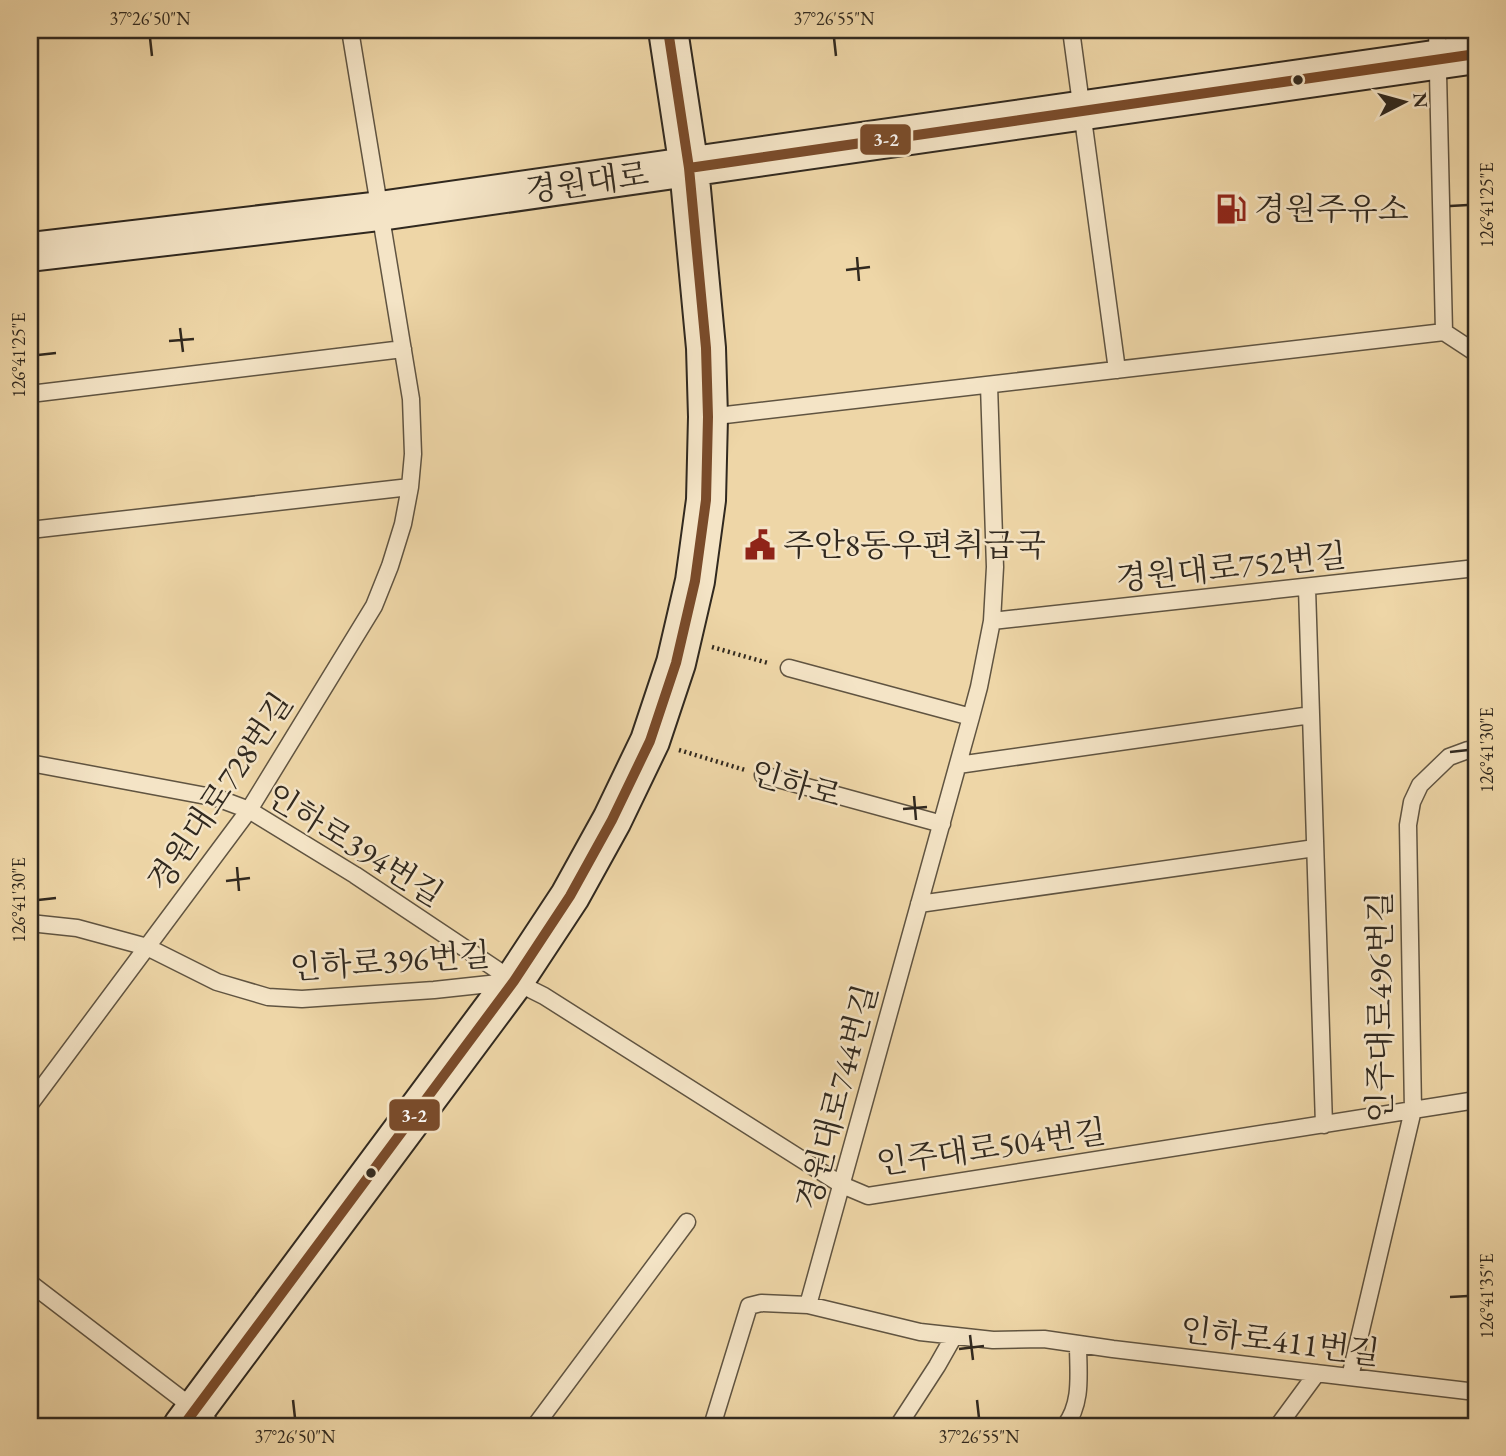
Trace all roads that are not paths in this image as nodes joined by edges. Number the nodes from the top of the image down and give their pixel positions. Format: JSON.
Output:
{"nodes":[{"id":1,"x":350,"y":30,"type":"edge"},
{"id":2,"x":668,"y":30,"type":"edge"},
{"id":3,"x":1071,"y":30,"type":"edge"},
{"id":4,"x":1438,"y":45,"type":"edge"},
{"id":5,"x":1476,"y":54,"type":"edge"},
{"id":6,"x":1082,"y":111,"type":"junction"},
{"id":7,"x":689,"y":168,"type":"junction"},
{"id":8,"x":380,"y":211,"type":"junction"},
{"id":9,"x":30,"y":252,"type":"edge"},
{"id":10,"x":1444,"y":332,"type":"junction"},
{"id":11,"x":402,"y":349,"type":"junction"},
{"id":12,"x":1476,"y":353,"type":"edge"},
{"id":13,"x":1118,"y":370,"type":"junction"},
{"id":14,"x":989,"y":385,"type":"junction"},
{"id":15,"x":30,"y":394,"type":"edge"},
{"id":16,"x":708,"y":417,"type":"junction"},
{"id":17,"x":410,"y":487,"type":"junction"},
{"id":18,"x":30,"y":530,"type":"edge"},
{"id":19,"x":1476,"y":568,"type":"edge"},
{"id":20,"x":1307,"y":588,"type":"junction"},
{"id":21,"x":992,"y":621,"type":"junction"},
{"id":22,"x":789,"y":668,"type":"road end"},
{"id":23,"x":1311,"y":715,"type":"junction"},
{"id":24,"x":971,"y":717,"type":"junction"},
{"id":25,"x":1476,"y":750,"type":"edge"},
{"id":26,"x":30,"y":763,"type":"edge"},
{"id":27,"x":958,"y":765,"type":"junction"},
{"id":28,"x":762,"y":775,"type":"road end"},
{"id":29,"x":248,"y":810,"type":"junction"},
{"id":30,"x":942,"y":824,"type":"junction"},
{"id":31,"x":1315,"y":848,"type":"junction"},
{"id":32,"x":919,"y":904,"type":"junction"},
{"id":33,"x":30,"y":923,"type":"edge"},
{"id":34,"x":147,"y":947,"type":"junction"},
{"id":35,"x":514,"y":981,"type":"junction"},
{"id":36,"x":1476,"y":1100,"type":"edge"},
{"id":37,"x":30,"y":1104,"type":"edge"},
{"id":38,"x":1413,"y":1110,"type":"junction"},
{"id":39,"x":1324,"y":1125,"type":"junction"},
{"id":40,"x":842,"y":1185,"type":"junction"},
{"id":41,"x":687,"y":1222,"type":"dead end"},
{"id":42,"x":30,"y":1283,"type":"edge"},
{"id":43,"x":808,"y":1305,"type":"junction"},
{"id":44,"x":954,"y":1336,"type":"junction"},
{"id":45,"x":1077,"y":1344,"type":"junction"},
{"id":46,"x":1317,"y":1373,"type":"junction"},
{"id":47,"x":1350,"y":1377,"type":"junction"},
{"id":48,"x":1476,"y":1391,"type":"edge"},
{"id":49,"x":197,"y":1421,"type":"edge"},
{"id":50,"x":534,"y":1426,"type":"edge"},
{"id":51,"x":712,"y":1426,"type":"edge"},
{"id":52,"x":898,"y":1426,"type":"edge"},
{"id":53,"x":1065,"y":1426,"type":"edge"},
{"id":54,"x":1278,"y":1426,"type":"edge"}],
"edges":[{"from":1,"to":8,"type":"lane","name":"경원대로728번길"},
{"from":2,"to":7,"type":"main road"},
{"from":3,"to":6,"type":"lane"},
{"from":4,"to":5,"type":"main road","name":"경원대로"},
{"from":4,"to":6,"type":"main road","name":"경원대로"},
{"from":4,"to":10,"type":"lane"},
{"from":6,"to":7,"type":"main road","name":"경원대로"},
{"from":6,"to":13,"type":"lane"},
{"from":7,"to":8,"type":"main road","name":"경원대로"},
{"from":7,"to":16,"type":"main road"},
{"from":8,"to":9,"type":"main road","name":"경원대로"},
{"from":8,"to":11,"type":"lane","name":"경원대로728번길"},
{"from":10,"to":12,"type":"lane"},
{"from":10,"to":13,"type":"lane"},
{"from":11,"to":15,"type":"lane"},
{"from":11,"to":17,"type":"lane","name":"경원대로728번길"},
{"from":13,"to":14,"type":"lane"},
{"from":14,"to":16,"type":"lane"},
{"from":14,"to":21,"type":"lane","name":"경원대로744번길"},
{"from":16,"to":35,"type":"main road"},
{"from":17,"to":18,"type":"lane"},
{"from":17,"to":29,"type":"lane","name":"경원대로728번길"},
{"from":19,"to":20,"type":"lane","name":"경원대로752번길"},
{"from":20,"to":21,"type":"lane","name":"경원대로752번길"},
{"from":20,"to":23,"type":"lane"},
{"from":21,"to":24,"type":"lane","name":"경원대로744번길"},
{"from":22,"to":24,"type":"lane"},
{"from":23,"to":27,"type":"lane"},
{"from":23,"to":31,"type":"lane"},
{"from":24,"to":27,"type":"lane","name":"경원대로744번길"},
{"from":25,"to":38,"type":"lane","name":"인주대로496번길"},
{"from":26,"to":29,"type":"lane","name":"인하로394번길"},
{"from":27,"to":30,"type":"lane","name":"경원대로744번길"},
{"from":28,"to":30,"type":"lane","name":"인하로"},
{"from":29,"to":34,"type":"lane","name":"경원대로728번길"},
{"from":29,"to":35,"type":"lane","name":"인하로394번길"},
{"from":30,"to":32,"type":"lane","name":"경원대로744번길"},
{"from":31,"to":32,"type":"lane"},
{"from":31,"to":39,"type":"lane"},
{"from":32,"to":40,"type":"lane","name":"경원대로744번길"},
{"from":33,"to":34,"type":"lane","name":"인하로396번길"},
{"from":34,"to":35,"type":"lane","name":"인하로396번길"},
{"from":34,"to":37,"type":"lane","name":"경원대로728번길"},
{"from":35,"to":40,"type":"lane","name":"인주대로504번길"},
{"from":35,"to":49,"type":"main road"},
{"from":36,"to":38,"type":"lane","name":"인주대로504번길"},
{"from":38,"to":39,"type":"lane","name":"인주대로504번길"},
{"from":38,"to":47,"type":"lane","name":"인주대로496번길"},
{"from":39,"to":40,"type":"lane","name":"인주대로504번길"},
{"from":40,"to":43,"type":"lane","name":"경원대로744번길"},
{"from":41,"to":50,"type":"lane"},
{"from":42,"to":49,"type":"lane"},
{"from":43,"to":44,"type":"lane","name":"인하로411번길"},
{"from":43,"to":51,"type":"lane","name":"인하로411번길"},
{"from":44,"to":45,"type":"lane","name":"인하로411번길"},
{"from":44,"to":52,"type":"lane"},
{"from":45,"to":46,"type":"lane","name":"인하로411번길"},
{"from":45,"to":53,"type":"lane"},
{"from":46,"to":47,"type":"lane","name":"인하로411번길"},
{"from":46,"to":54,"type":"lane"},
{"from":47,"to":48,"type":"lane","name":"인하로411번길"}]}
